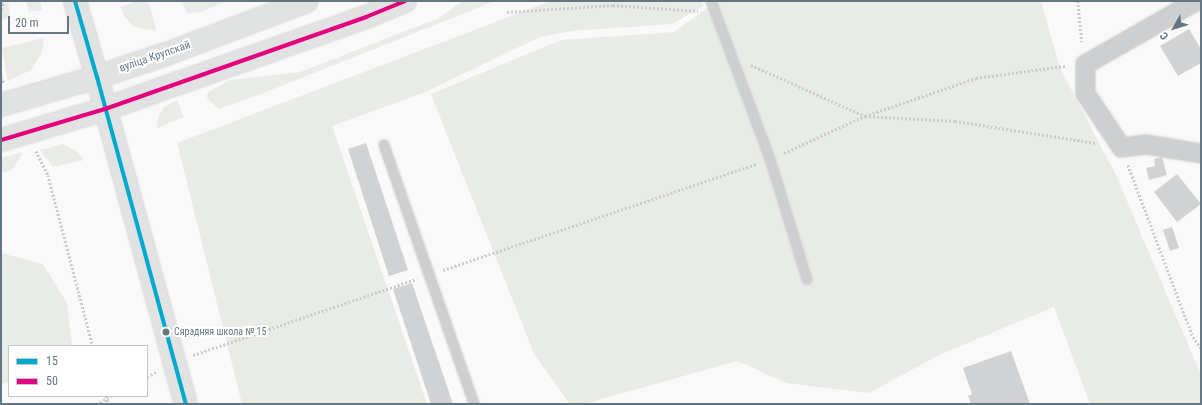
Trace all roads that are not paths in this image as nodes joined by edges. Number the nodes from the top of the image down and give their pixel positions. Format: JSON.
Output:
{"nodes":[{"id":1,"x":75,"y":1,"type":"edge"},
{"id":2,"x":307,"y":1,"type":"edge"},
{"id":3,"x":405,"y":1,"type":"edge"},
{"id":4,"x":711,"y":1,"type":"edge"},
{"id":5,"x":1195,"y":1,"type":"edge"},
{"id":6,"x":98,"y":77,"type":"junction"},
{"id":7,"x":1,"y":104,"type":"edge"},
{"id":8,"x":105,"y":109,"type":"junction"},
{"id":9,"x":1,"y":140,"type":"edge"},
{"id":10,"x":384,"y":145,"type":"dead end"},
{"id":11,"x":1201,"y":153,"type":"edge"},
{"id":12,"x":807,"y":279,"type":"dead end"},
{"id":13,"x":186,"y":404,"type":"edge"},
{"id":14,"x":474,"y":404,"type":"edge"}],
"edges":[{"from":1,"to":6,"type":"main road"},
{"from":2,"to":6,"type":"main road","name":"вуліца Крупскай"},
{"from":3,"to":8,"type":"main road"},
{"from":4,"to":12,"type":"lane"},
{"from":5,"to":11,"type":"street"},
{"from":6,"to":7,"type":"main road","name":"вуліца Крупскай"},
{"from":6,"to":8,"type":"main road"},
{"from":8,"to":9,"type":"main road"},
{"from":8,"to":13,"type":"main road"},
{"from":10,"to":14,"type":"lane"}]}
